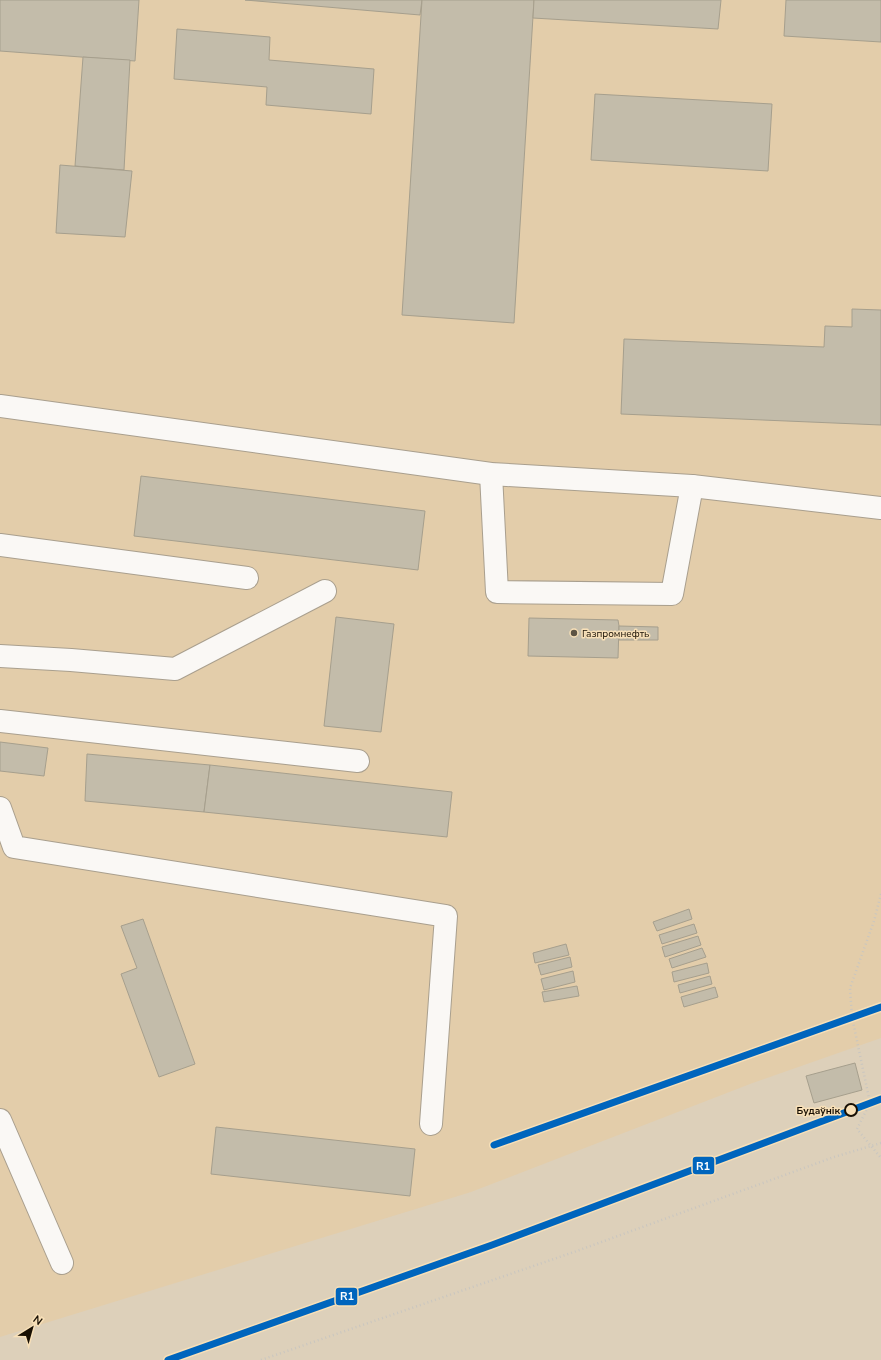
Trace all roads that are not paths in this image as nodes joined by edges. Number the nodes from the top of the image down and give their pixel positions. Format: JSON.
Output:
{"nodes":[{"id":1,"x":0,"y":406,"type":"edge"},
{"id":2,"x":491,"y":474,"type":"junction"},
{"id":3,"x":692,"y":486,"type":"junction"},
{"id":4,"x":881,"y":508,"type":"edge"},
{"id":5,"x":0,"y":545,"type":"edge"},
{"id":6,"x":246,"y":578,"type":"dead end"},
{"id":7,"x":325,"y":591,"type":"dead end"},
{"id":8,"x":0,"y":656,"type":"edge"},
{"id":9,"x":0,"y":722,"type":"edge"},
{"id":10,"x":358,"y":761,"type":"dead end"},
{"id":11,"x":0,"y":808,"type":"edge"},
{"id":12,"x":0,"y":1120,"type":"edge"},
{"id":13,"x":431,"y":1124,"type":"dead end"},
{"id":14,"x":62,"y":1263,"type":"dead end"}],
"edges":[{"from":1,"to":2,"type":"lane"},
{"from":2,"to":3,"type":"lane"},
{"from":2,"to":3,"type":"lane"},
{"from":3,"to":4,"type":"lane"},
{"from":5,"to":6,"type":"lane"},
{"from":7,"to":8,"type":"lane"},
{"from":9,"to":10,"type":"lane"},
{"from":11,"to":13,"type":"lane"},
{"from":12,"to":14,"type":"lane"}]}
